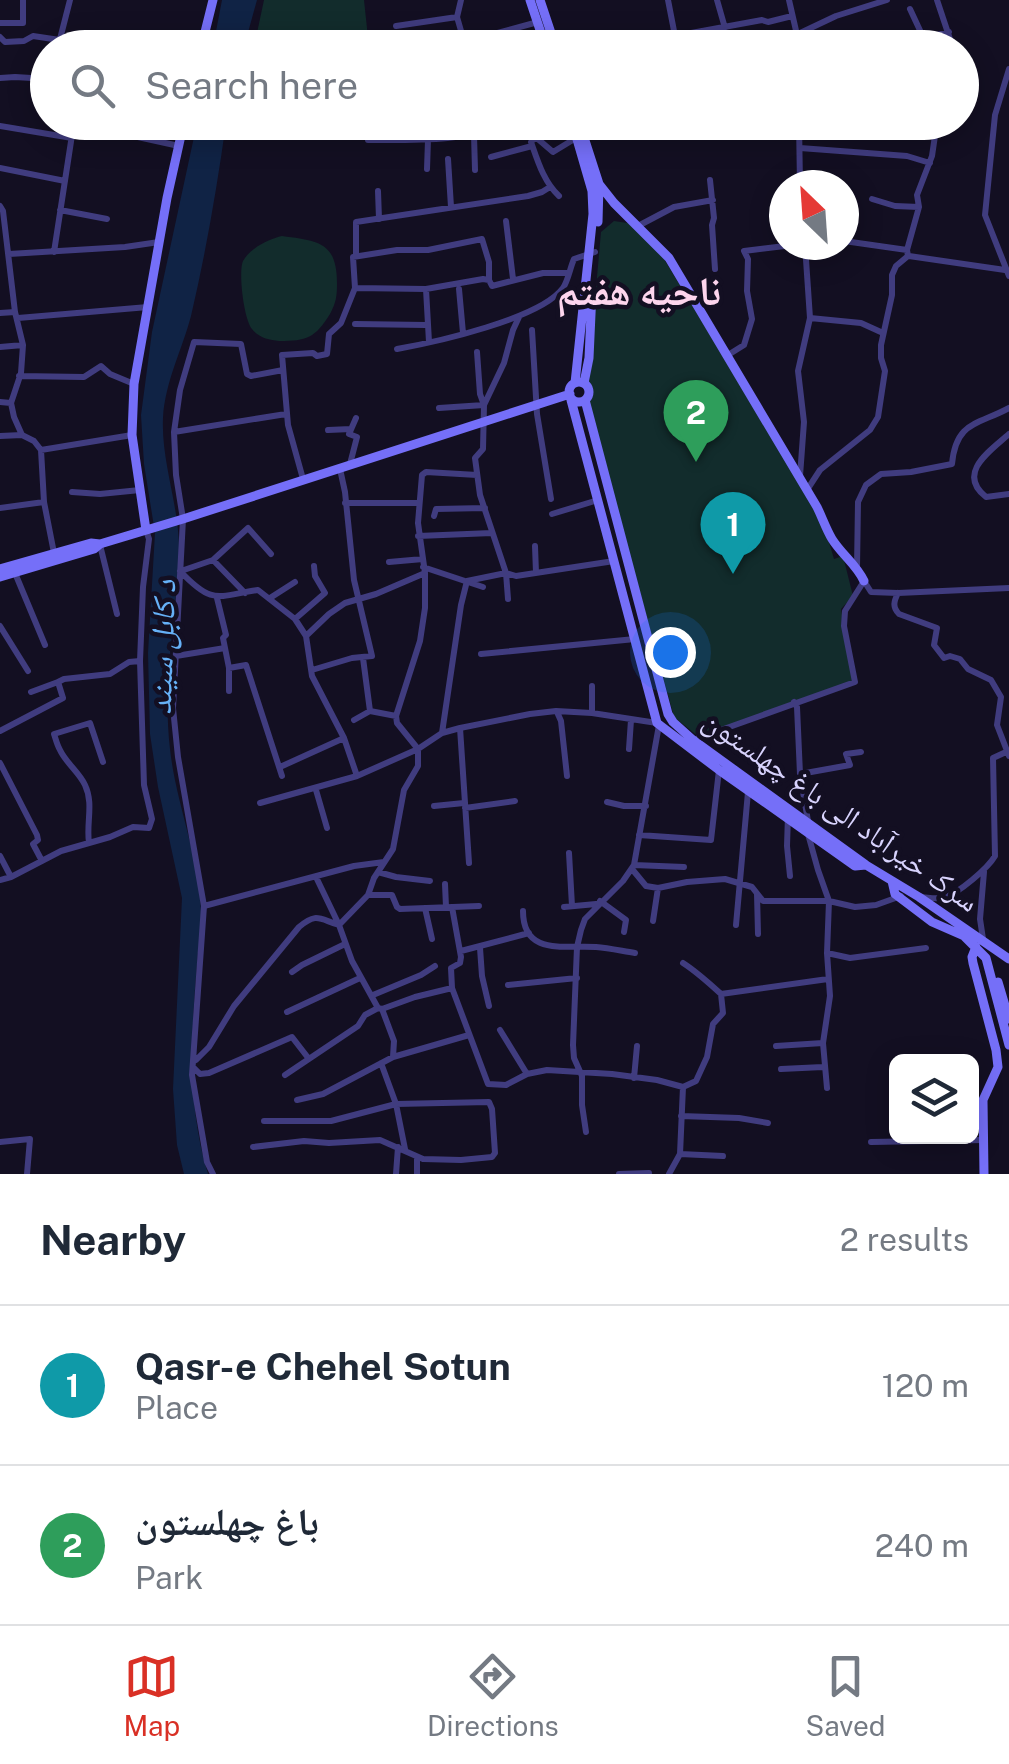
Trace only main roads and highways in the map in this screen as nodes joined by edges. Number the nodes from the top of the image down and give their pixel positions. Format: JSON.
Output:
{"nodes":[{"id":1,"x":213,"y":0,"type":"edge"},
{"id":2,"x":530,"y":0,"type":"edge"},
{"id":3,"x":540,"y":0,"type":"edge"},
{"id":4,"x":206,"y":30,"type":"edge"},
{"id":5,"x":540,"y":30,"type":"edge"},
{"id":6,"x":550,"y":30,"type":"edge"},
{"id":7,"x":180,"y":140,"type":"edge"},
{"id":8,"x":581,"y":140,"type":"edge"},
{"id":9,"x":582,"y":140,"type":"edge"},
{"id":10,"x":599,"y":184,"type":"junction"},
{"id":11,"x":614,"y":203,"type":"junction"},
{"id":12,"x":600,"y":204,"type":"junction"},
{"id":13,"x":593,"y":253,"type":"junction"},
{"id":14,"x":579,"y":383,"type":"junction"},
{"id":15,"x":571,"y":397,"type":"junction"},
{"id":16,"x":585,"y":400,"type":"junction"},
{"id":17,"x":150,"y":529,"type":"junction"},
{"id":18,"x":100,"y":544,"type":"junction"},
{"id":19,"x":0,"y":573,"type":"edge"},
{"id":20,"x":864,"y":581,"type":"road end"},
{"id":21,"x":788,"y":813,"type":"junction"},
{"id":22,"x":892,"y":881,"type":"junction"},
{"id":23,"x":980,"y":944,"type":"junction"},
{"id":24,"x":1009,"y":959,"type":"edge"},
{"id":25,"x":1009,"y":1020,"type":"edge"},
{"id":26,"x":1009,"y":1044,"type":"edge"},
{"id":27,"x":984,"y":1174,"type":"edge"}],
"edges":[{"from":1,"to":4,"type":"main road"},
{"from":2,"to":5,"type":"main road"},
{"from":3,"to":6,"type":"main road"},
{"from":7,"to":17,"type":"main road"},
{"from":8,"to":13,"type":"main road"},
{"from":9,"to":10,"type":"main road"},
{"from":10,"to":11,"type":"main road"},
{"from":10,"to":12,"type":"main road"},
{"from":11,"to":12,"type":"main road"},
{"from":11,"to":20,"type":"main road"},
{"from":12,"to":13,"type":"main road"},
{"from":13,"to":14,"type":"main road"},
{"from":14,"to":15,"type":"main road"},
{"from":14,"to":16,"type":"main road","name":"سرک خیرآباد الی باغ چهلستون"},
{"from":15,"to":16,"type":"main road"},
{"from":15,"to":17,"type":"main road"},
{"from":15,"to":21,"type":"main road"},
{"from":16,"to":21,"type":"main road","name":"سرک خیرآباد الی باغ چهلستون"},
{"from":17,"to":18,"type":"main road"},
{"from":18,"to":19,"type":"main road"},
{"from":18,"to":19,"type":"main road"},
{"from":21,"to":22,"type":"main road","name":"سرک خیرآباد الی باغ چهلستون"},
{"from":22,"to":23,"type":"main road","name":"سرک خیرآباد الی باغ چهلستون"},
{"from":22,"to":23,"type":"main road"},
{"from":23,"to":24,"type":"main road","name":"سرک خیرآباد الی باغ چهلستون"},
{"from":23,"to":25,"type":"main road"},
{"from":23,"to":26,"type":"main road"},
{"from":23,"to":27,"type":"main road"}]}
